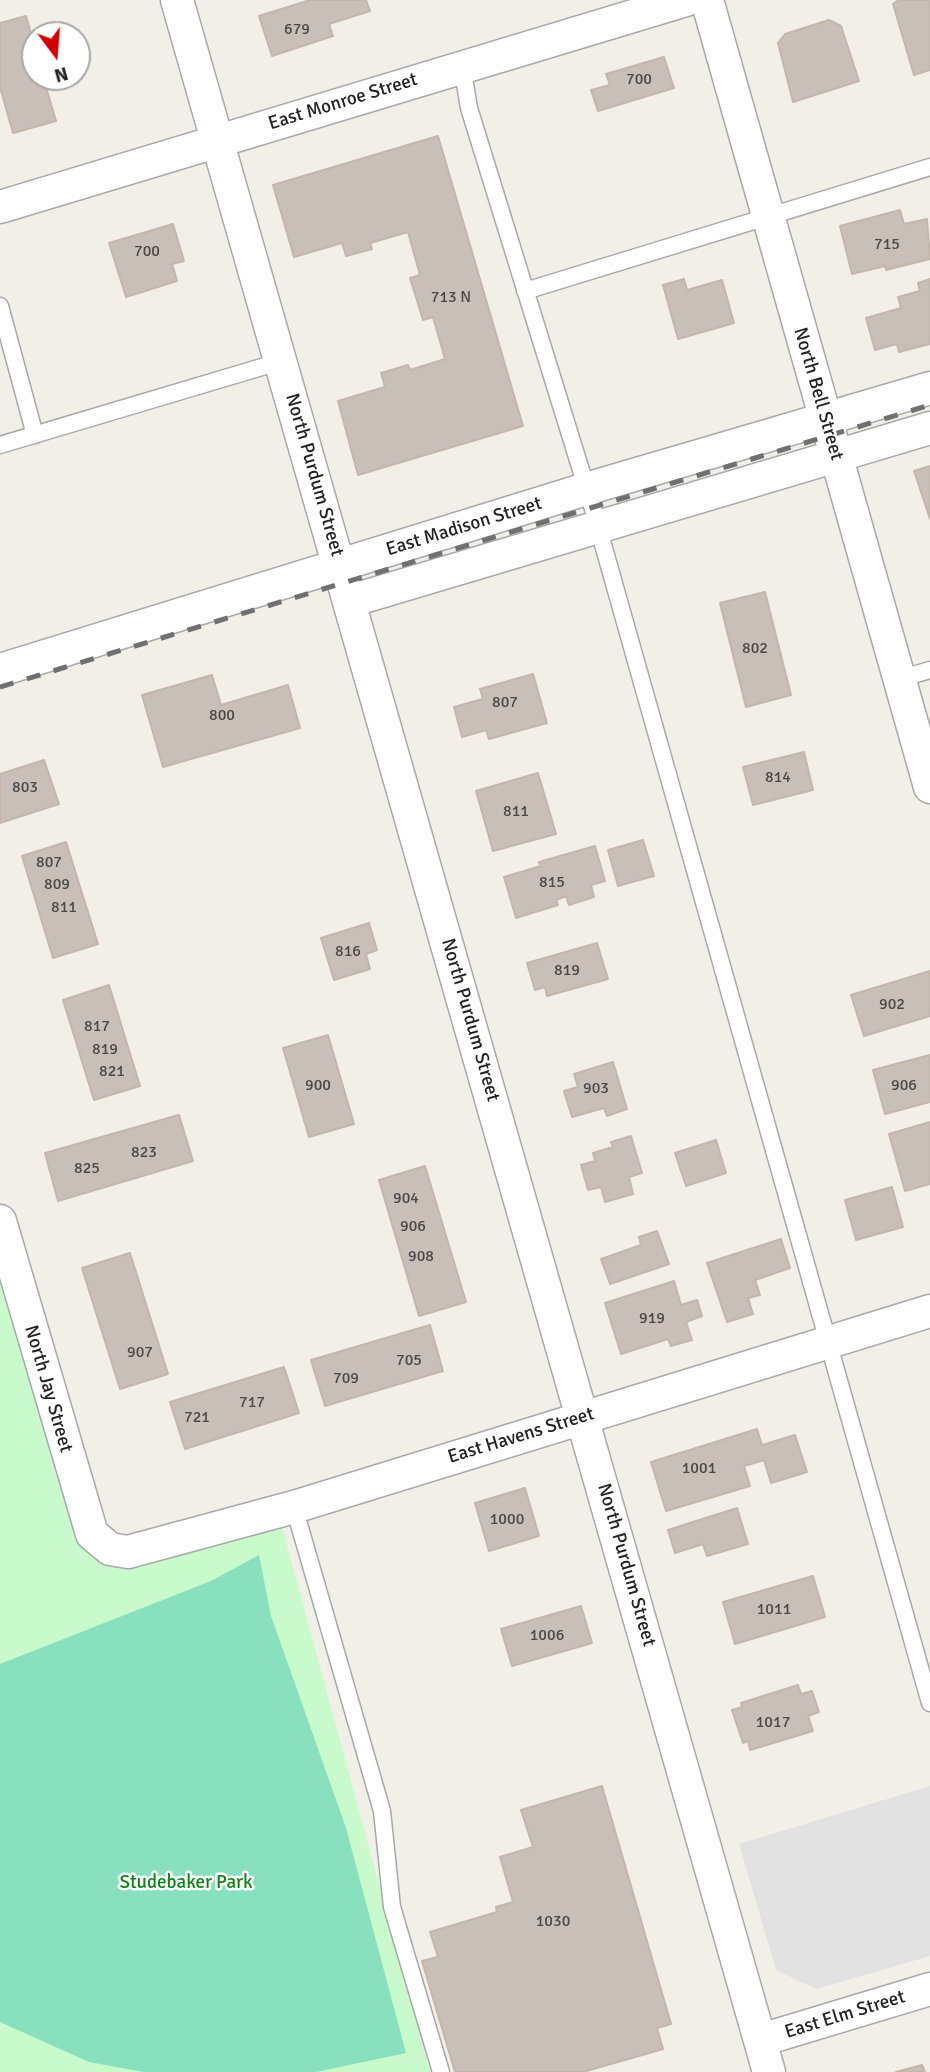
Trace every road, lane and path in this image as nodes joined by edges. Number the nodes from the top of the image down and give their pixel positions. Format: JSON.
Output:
{"nodes":[{"id":1,"x":177,"y":0,"type":"edge"},
{"id":2,"x":686,"y":0,"type":"edge"},
{"id":3,"x":707,"y":0,"type":"edge"},
{"id":4,"x":462,"y":66,"type":"junction"},
{"id":5,"x":218,"y":140,"type":"junction"},
{"id":6,"x":930,"y":167,"type":"edge"},
{"id":7,"x":0,"y":207,"type":"edge"},
{"id":8,"x":768,"y":218,"type":"junction"},
{"id":9,"x":525,"y":291,"type":"junction"},
{"id":10,"x":0,"y":306,"type":"edge"},
{"id":11,"x":282,"y":361,"type":"junction"},
{"id":12,"x":930,"y":388,"type":"edge"},
{"id":13,"x":826,"y":421,"type":"junction"},
{"id":14,"x":930,"y":428,"type":"edge"},
{"id":15,"x":35,"y":435,"type":"junction"},
{"id":16,"x":0,"y":445,"type":"edge"},
{"id":17,"x":836,"y":457,"type":"junction"},
{"id":18,"x":586,"y":489,"type":"junction"},
{"id":19,"x":598,"y":528,"type":"junction"},
{"id":20,"x":340,"y":566,"type":"junction"},
{"id":21,"x":350,"y":601,"type":"junction"},
{"id":22,"x":0,"y":670,"type":"edge"},
{"id":23,"x":930,"y":670,"type":"edge"},
{"id":24,"x":899,"y":679,"type":"junction"},
{"id":25,"x":930,"y":787,"type":"edge"},
{"id":26,"x":0,"y":1221,"type":"edge"},
{"id":27,"x":930,"y":1311,"type":"edge"},
{"id":28,"x":826,"y":1343,"type":"junction"},
{"id":29,"x":584,"y":1417,"type":"junction"},
{"id":30,"x":295,"y":1507,"type":"junction"},
{"id":31,"x":110,"y":1549,"type":"joint"},
{"id":32,"x":930,"y":1703,"type":"edge"},
{"id":33,"x":930,"y":1989,"type":"edge"},
{"id":34,"x":761,"y":2040,"type":"junction"},
{"id":35,"x":441,"y":2072,"type":"edge"},
{"id":36,"x":768,"y":2072,"type":"edge"}],
"edges":[{"from":1,"to":5,"type":"street","name":"North Purdum Street"},
{"from":2,"to":4,"type":"street","name":"East Monroe Street"},
{"from":3,"to":8,"type":"street","name":"North Bell Street"},
{"from":4,"to":5,"type":"street","name":"East Monroe Street"},
{"from":4,"to":9,"type":"lane"},
{"from":5,"to":7,"type":"street","name":"East Monroe Street"},
{"from":5,"to":11,"type":"street","name":"North Purdum Street"},
{"from":6,"to":8,"type":"lane"},
{"from":8,"to":9,"type":"lane"},
{"from":8,"to":13,"type":"street","name":"North Bell Street"},
{"from":9,"to":18,"type":"lane"},
{"from":10,"to":15,"type":"lane"},
{"from":11,"to":15,"type":"lane"},
{"from":11,"to":20,"type":"street","name":"North Purdum Street"},
{"from":12,"to":13,"type":"street","name":"East Madison Street"},
{"from":13,"to":17,"type":"street","name":"North Bell Street"},
{"from":13,"to":18,"type":"street","name":"East Madison Street"},
{"from":14,"to":17,"type":"street","name":"East Madison Street"},
{"from":15,"to":16,"type":"lane"},
{"from":17,"to":19,"type":"street","name":"East Madison Street"},
{"from":17,"to":24,"type":"street","name":"North Bell Street"},
{"from":18,"to":19,"type":"lane"},
{"from":18,"to":20,"type":"street","name":"East Madison Street"},
{"from":19,"to":21,"type":"street","name":"East Madison Street"},
{"from":19,"to":28,"type":"lane"},
{"from":20,"to":21,"type":"street","name":"North Purdum Street"},
{"from":20,"to":22,"type":"street","name":"East Madison Street"},
{"from":21,"to":29,"type":"street","name":"North Purdum Street"},
{"from":23,"to":24,"type":"lane"},
{"from":24,"to":25,"type":"street","name":"North Bell Street"},
{"from":26,"to":31,"type":"street","name":"North Jay Street"},
{"from":27,"to":28,"type":"street","name":"East Havens Street"},
{"from":28,"to":29,"type":"street","name":"East Havens Street"},
{"from":28,"to":32,"type":"lane"},
{"from":29,"to":30,"type":"street","name":"East Havens Street"},
{"from":29,"to":34,"type":"street","name":"North Purdum Street"},
{"from":30,"to":31,"type":"street","name":"East Havens Street"},
{"from":30,"to":35,"type":"lane"},
{"from":33,"to":34,"type":"street","name":"East Elm Street"},
{"from":34,"to":36,"type":"street","name":"North Purdum Street"}]}
